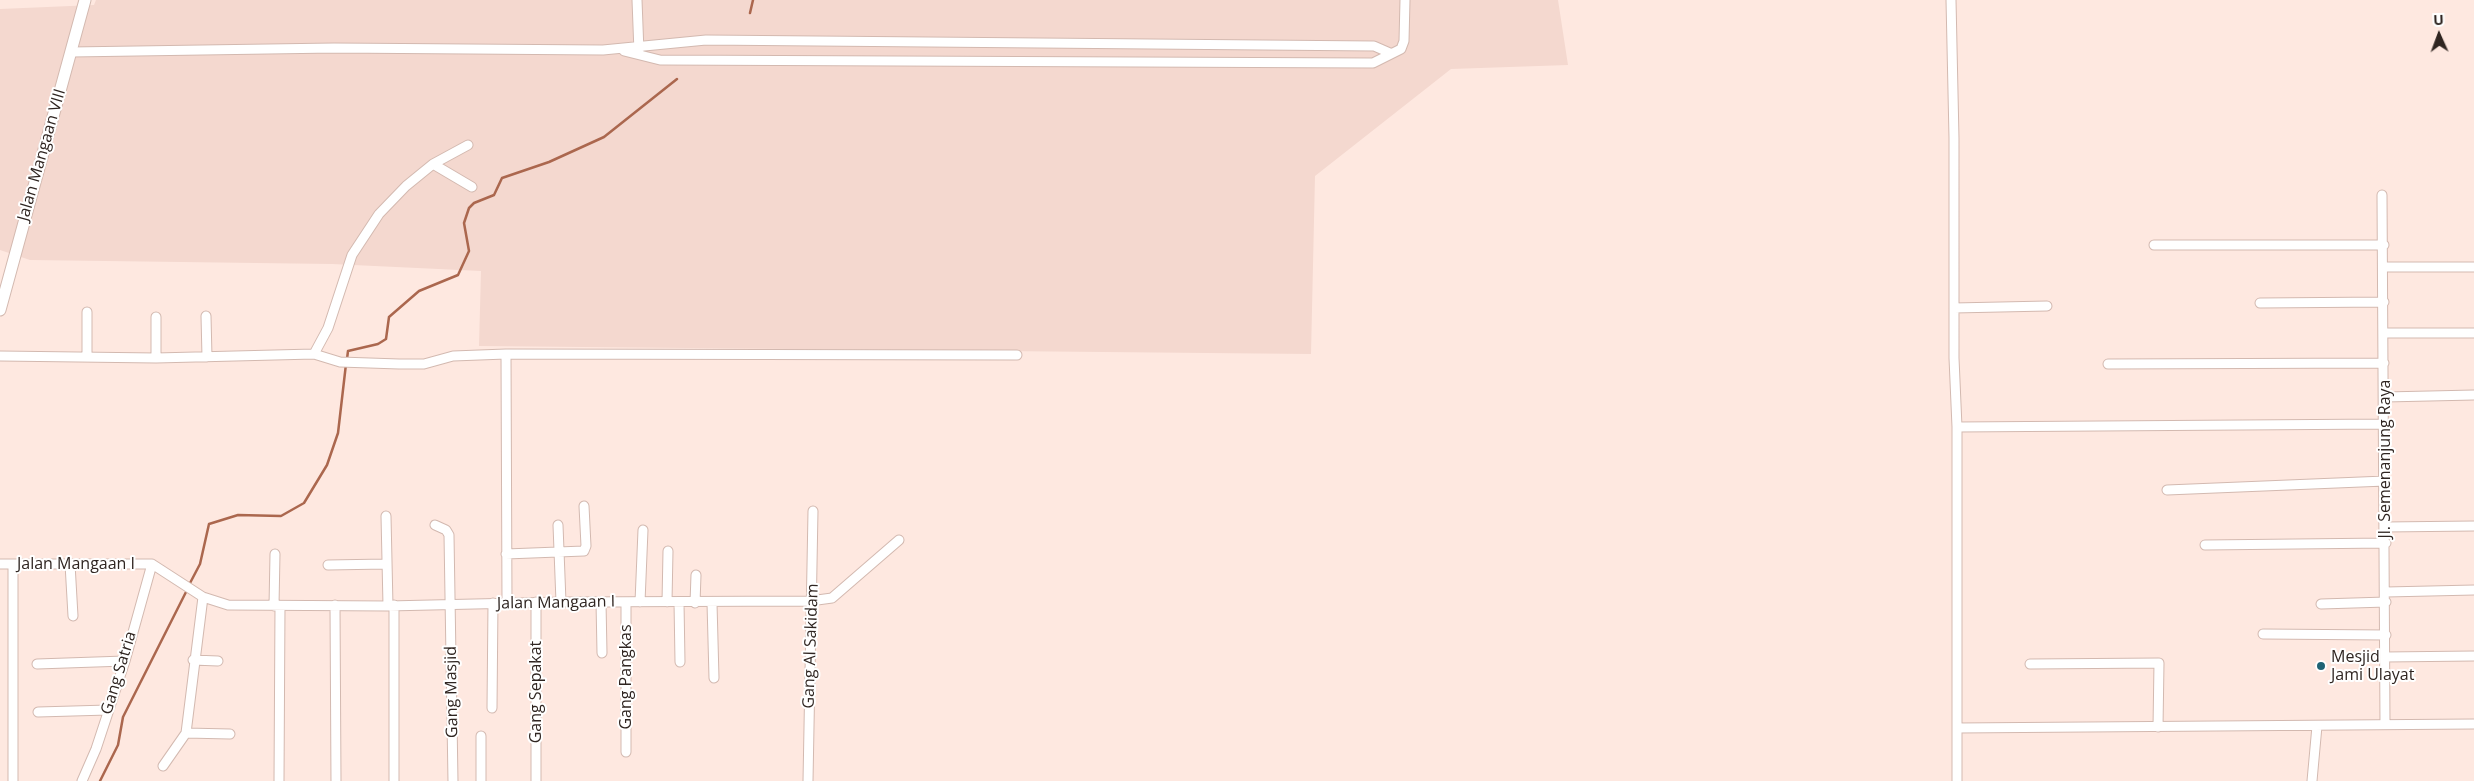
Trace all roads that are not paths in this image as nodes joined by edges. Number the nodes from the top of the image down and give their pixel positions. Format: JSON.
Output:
{"nodes":[{"id":1,"x":85,"y":0,"type":"edge"},
{"id":2,"x":637,"y":0,"type":"edge"},
{"id":3,"x":1405,"y":0,"type":"edge"},
{"id":4,"x":1951,"y":0,"type":"edge"},
{"id":5,"x":638,"y":51,"type":"junction"},
{"id":6,"x":71,"y":52,"type":"junction"},
{"id":7,"x":1390,"y":53,"type":"junction"},
{"id":8,"x":468,"y":145,"type":"dead end"},
{"id":9,"x":433,"y":164,"type":"junction"},
{"id":10,"x":472,"y":187,"type":"dead end"},
{"id":11,"x":2382,"y":194,"type":"dead end"},
{"id":12,"x":2384,"y":244,"type":"junction"},
{"id":13,"x":2154,"y":245,"type":"dead end"},
{"id":14,"x":2384,"y":267,"type":"junction"},
{"id":15,"x":2474,"y":267,"type":"edge"},
{"id":16,"x":2384,"y":302,"type":"junction"},
{"id":17,"x":2260,"y":303,"type":"dead end"},
{"id":18,"x":2047,"y":306,"type":"dead end"},
{"id":19,"x":1954,"y":308,"type":"junction"},
{"id":20,"x":0,"y":310,"type":"edge"},
{"id":21,"x":87,"y":312,"type":"dead end"},
{"id":22,"x":206,"y":316,"type":"dead end"},
{"id":23,"x":156,"y":317,"type":"dead end"},
{"id":24,"x":2384,"y":333,"type":"junction"},
{"id":25,"x":2474,"y":333,"type":"edge"},
{"id":26,"x":314,"y":354,"type":"junction"},
{"id":27,"x":506,"y":354,"type":"junction"},
{"id":28,"x":1017,"y":355,"type":"dead end"},
{"id":29,"x":0,"y":356,"type":"edge"},
{"id":30,"x":207,"y":357,"type":"junction"},
{"id":31,"x":87,"y":358,"type":"junction"},
{"id":32,"x":156,"y":358,"type":"junction"},
{"id":33,"x":2384,"y":363,"type":"junction"},
{"id":34,"x":2108,"y":364,"type":"dead end"},
{"id":35,"x":2474,"y":394,"type":"edge"},
{"id":36,"x":2385,"y":397,"type":"junction"},
{"id":37,"x":2385,"y":424,"type":"junction"},
{"id":38,"x":1957,"y":427,"type":"junction"},
{"id":39,"x":2385,"y":481,"type":"junction"},
{"id":40,"x":2167,"y":490,"type":"dead end"},
{"id":41,"x":584,"y":506,"type":"dead end"},
{"id":42,"x":813,"y":511,"type":"dead end"},
{"id":43,"x":386,"y":516,"type":"dead end"},
{"id":44,"x":435,"y":525,"type":"dead end"},
{"id":45,"x":558,"y":525,"type":"dead end"},
{"id":46,"x":2474,"y":526,"type":"edge"},
{"id":47,"x":2386,"y":527,"type":"junction"},
{"id":48,"x":643,"y":530,"type":"dead end"},
{"id":49,"x":899,"y":540,"type":"dead end"},
{"id":50,"x":2386,"y":543,"type":"junction"},
{"id":51,"x":2205,"y":545,"type":"dead end"},
{"id":52,"x":559,"y":550,"type":"junction"},
{"id":53,"x":668,"y":551,"type":"dead end"},
{"id":54,"x":275,"y":554,"type":"dead end"},
{"id":55,"x":506,"y":554,"type":"junction"},
{"id":56,"x":0,"y":564,"type":"edge"},
{"id":57,"x":13,"y":564,"type":"junction"},
{"id":58,"x":70,"y":564,"type":"junction"},
{"id":59,"x":152,"y":564,"type":"junction"},
{"id":60,"x":386,"y":564,"type":"junction"},
{"id":61,"x":328,"y":565,"type":"dead end"},
{"id":62,"x":696,"y":576,"type":"dead end"},
{"id":63,"x":2474,"y":590,"type":"edge"},
{"id":64,"x":2386,"y":592,"type":"junction"},
{"id":65,"x":203,"y":597,"type":"junction"},
{"id":66,"x":810,"y":601,"type":"junction"},
{"id":67,"x":536,"y":602,"type":"junction"},
{"id":68,"x":561,"y":602,"type":"junction"},
{"id":69,"x":600,"y":602,"type":"junction"},
{"id":70,"x":626,"y":602,"type":"junction"},
{"id":71,"x":640,"y":602,"type":"junction"},
{"id":72,"x":667,"y":602,"type":"junction"},
{"id":73,"x":678,"y":602,"type":"junction"},
{"id":74,"x":695,"y":602,"type":"junction"},
{"id":75,"x":2386,"y":602,"type":"junction"},
{"id":76,"x":493,"y":603,"type":"junction"},
{"id":77,"x":507,"y":603,"type":"junction"},
{"id":78,"x":712,"y":603,"type":"junction"},
{"id":79,"x":451,"y":604,"type":"junction"},
{"id":80,"x":2321,"y":604,"type":"dead end"},
{"id":81,"x":335,"y":605,"type":"junction"},
{"id":82,"x":391,"y":605,"type":"junction"},
{"id":83,"x":277,"y":606,"type":"junction"},
{"id":84,"x":73,"y":616,"type":"dead end"},
{"id":85,"x":2263,"y":634,"type":"dead end"},
{"id":86,"x":2386,"y":635,"type":"junction"},
{"id":87,"x":602,"y":653,"type":"dead end"},
{"id":88,"x":2474,"y":656,"type":"edge"},
{"id":89,"x":2385,"y":657,"type":"junction"},
{"id":90,"x":193,"y":660,"type":"junction"},
{"id":91,"x":124,"y":661,"type":"junction"},
{"id":92,"x":218,"y":661,"type":"dead end"},
{"id":93,"x":680,"y":662,"type":"dead end"},
{"id":94,"x":36,"y":664,"type":"dead end"},
{"id":95,"x":2030,"y":664,"type":"dead end"},
{"id":96,"x":714,"y":678,"type":"dead end"},
{"id":97,"x":492,"y":708,"type":"dead end"},
{"id":98,"x":108,"y":710,"type":"junction"},
{"id":99,"x":38,"y":712,"type":"dead end"},
{"id":100,"x":2385,"y":724,"type":"junction"},
{"id":101,"x":2474,"y":724,"type":"edge"},
{"id":102,"x":2317,"y":726,"type":"junction"},
{"id":103,"x":2158,"y":727,"type":"junction"},
{"id":104,"x":1958,"y":728,"type":"junction"},
{"id":105,"x":186,"y":733,"type":"junction"},
{"id":106,"x":230,"y":734,"type":"dead end"},
{"id":107,"x":481,"y":736,"type":"dead end"},
{"id":108,"x":626,"y":752,"type":"dead end"},
{"id":109,"x":163,"y":766,"type":"dead end"},
{"id":110,"x":13,"y":781,"type":"edge"},
{"id":111,"x":82,"y":781,"type":"edge"},
{"id":112,"x":279,"y":781,"type":"edge"},
{"id":113,"x":336,"y":781,"type":"edge"},
{"id":114,"x":394,"y":781,"type":"edge"},
{"id":115,"x":453,"y":781,"type":"edge"},
{"id":116,"x":481,"y":781,"type":"edge"},
{"id":117,"x":536,"y":781,"type":"edge"},
{"id":118,"x":808,"y":781,"type":"edge"},
{"id":119,"x":1957,"y":781,"type":"edge"},
{"id":120,"x":2312,"y":781,"type":"edge"}],
"edges":[{"from":1,"to":6,"type":"street","name":"Jalan Mangaan VIII"},
{"from":2,"to":5,"type":"street"},
{"from":3,"to":7,"type":"street"},
{"from":4,"to":19,"type":"street"},
{"from":5,"to":6,"type":"street"},
{"from":5,"to":7,"type":"street"},
{"from":5,"to":7,"type":"street"},
{"from":6,"to":20,"type":"street","name":"Jalan Mangaan VIII"},
{"from":8,"to":9,"type":"street"},
{"from":9,"to":10,"type":"street"},
{"from":9,"to":26,"type":"street"},
{"from":11,"to":12,"type":"street","name":"Jl. Semenanjung Raya"},
{"from":12,"to":13,"type":"street"},
{"from":12,"to":14,"type":"street","name":"Jl. Semenanjung Raya"},
{"from":14,"to":15,"type":"street"},
{"from":14,"to":16,"type":"street","name":"Jl. Semenanjung Raya"},
{"from":16,"to":17,"type":"street"},
{"from":16,"to":24,"type":"street","name":"Jl. Semenanjung Raya"},
{"from":18,"to":19,"type":"street"},
{"from":19,"to":38,"type":"street"},
{"from":21,"to":31,"type":"street"},
{"from":22,"to":30,"type":"street"},
{"from":23,"to":32,"type":"street"},
{"from":24,"to":25,"type":"street"},
{"from":24,"to":33,"type":"street","name":"Jl. Semenanjung Raya"},
{"from":26,"to":27,"type":"street"},
{"from":26,"to":30,"type":"street"},
{"from":27,"to":28,"type":"street"},
{"from":27,"to":55,"type":"street"},
{"from":29,"to":31,"type":"street"},
{"from":30,"to":32,"type":"street"},
{"from":31,"to":32,"type":"street"},
{"from":33,"to":34,"type":"street"},
{"from":33,"to":36,"type":"street","name":"Jl. Semenanjung Raya"},
{"from":35,"to":36,"type":"street"},
{"from":36,"to":37,"type":"street","name":"Jl. Semenanjung Raya"},
{"from":37,"to":38,"type":"street"},
{"from":37,"to":39,"type":"street","name":"Jl. Semenanjung Raya"},
{"from":38,"to":104,"type":"street"},
{"from":39,"to":40,"type":"street"},
{"from":39,"to":47,"type":"street","name":"Jl. Semenanjung Raya"},
{"from":41,"to":52,"type":"street"},
{"from":42,"to":66,"type":"street","name":"Gang Al Sakidam"},
{"from":43,"to":60,"type":"street"},
{"from":44,"to":79,"type":"street","name":"Gang Masjid"},
{"from":45,"to":52,"type":"street"},
{"from":46,"to":47,"type":"street"},
{"from":47,"to":50,"type":"street","name":"Jl. Semenanjung Raya"},
{"from":48,"to":71,"type":"street"},
{"from":49,"to":66,"type":"street","name":"Jalan Mangaan I"},
{"from":50,"to":51,"type":"street"},
{"from":50,"to":64,"type":"street","name":"Jl. Semenanjung Raya"},
{"from":52,"to":55,"type":"street"},
{"from":52,"to":68,"type":"street"},
{"from":53,"to":72,"type":"street"},
{"from":54,"to":83,"type":"street"},
{"from":55,"to":77,"type":"street"},
{"from":56,"to":57,"type":"street","name":"Jalan Mangaan I"},
{"from":57,"to":58,"type":"street","name":"Jalan Mangaan I"},
{"from":57,"to":110,"type":"street"},
{"from":58,"to":59,"type":"street","name":"Jalan Mangaan I"},
{"from":58,"to":84,"type":"street"},
{"from":59,"to":65,"type":"street","name":"Jalan Mangaan I"},
{"from":59,"to":91,"type":"street","name":"Gang Satria"},
{"from":60,"to":61,"type":"street"},
{"from":60,"to":82,"type":"street"},
{"from":62,"to":74,"type":"street"},
{"from":63,"to":64,"type":"street"},
{"from":64,"to":75,"type":"street","name":"Jl. Semenanjung Raya"},
{"from":65,"to":83,"type":"street","name":"Jalan Mangaan I"},
{"from":65,"to":90,"type":"street"},
{"from":66,"to":78,"type":"street","name":"Jalan Mangaan I"},
{"from":66,"to":118,"type":"street","name":"Gang Al Sakidam"},
{"from":67,"to":68,"type":"street","name":"Jalan Mangaan I"},
{"from":67,"to":77,"type":"street","name":"Jalan Mangaan I"},
{"from":67,"to":117,"type":"street","name":"Gang Sepakat"},
{"from":68,"to":69,"type":"street","name":"Jalan Mangaan I"},
{"from":69,"to":70,"type":"street","name":"Jalan Mangaan I"},
{"from":69,"to":87,"type":"street"},
{"from":70,"to":71,"type":"street","name":"Jalan Mangaan I"},
{"from":70,"to":108,"type":"street","name":"Gang Pangkas"},
{"from":71,"to":72,"type":"street","name":"Jalan Mangaan I"},
{"from":72,"to":73,"type":"street","name":"Jalan Mangaan I"},
{"from":73,"to":74,"type":"street","name":"Jalan Mangaan I"},
{"from":73,"to":93,"type":"street"},
{"from":74,"to":78,"type":"street","name":"Jalan Mangaan I"},
{"from":75,"to":80,"type":"street"},
{"from":75,"to":86,"type":"street","name":"Jl. Semenanjung Raya"},
{"from":76,"to":77,"type":"street","name":"Jalan Mangaan I"},
{"from":76,"to":79,"type":"street","name":"Jalan Mangaan I"},
{"from":76,"to":97,"type":"street"},
{"from":78,"to":96,"type":"street"},
{"from":79,"to":82,"type":"street","name":"Jalan Mangaan I"},
{"from":79,"to":115,"type":"street","name":"Gang Masjid"},
{"from":81,"to":82,"type":"street","name":"Jalan Mangaan I"},
{"from":81,"to":83,"type":"street","name":"Jalan Mangaan I"},
{"from":81,"to":113,"type":"street"},
{"from":82,"to":114,"type":"street"},
{"from":83,"to":112,"type":"street"},
{"from":85,"to":86,"type":"street"},
{"from":86,"to":89,"type":"street","name":"Jl. Semenanjung Raya"},
{"from":88,"to":89,"type":"street"},
{"from":89,"to":100,"type":"street","name":"Jl. Semenanjung Raya"},
{"from":90,"to":92,"type":"street"},
{"from":90,"to":105,"type":"street"},
{"from":91,"to":94,"type":"street"},
{"from":91,"to":98,"type":"street","name":"Gang Satria"},
{"from":95,"to":103,"type":"street"},
{"from":98,"to":99,"type":"street"},
{"from":98,"to":111,"type":"street","name":"Gang Satria"},
{"from":100,"to":101,"type":"street"},
{"from":100,"to":102,"type":"street"},
{"from":102,"to":103,"type":"street"},
{"from":102,"to":120,"type":"street"},
{"from":103,"to":104,"type":"street"},
{"from":104,"to":119,"type":"street"},
{"from":105,"to":106,"type":"street"},
{"from":105,"to":109,"type":"street"},
{"from":107,"to":116,"type":"street"}]}
